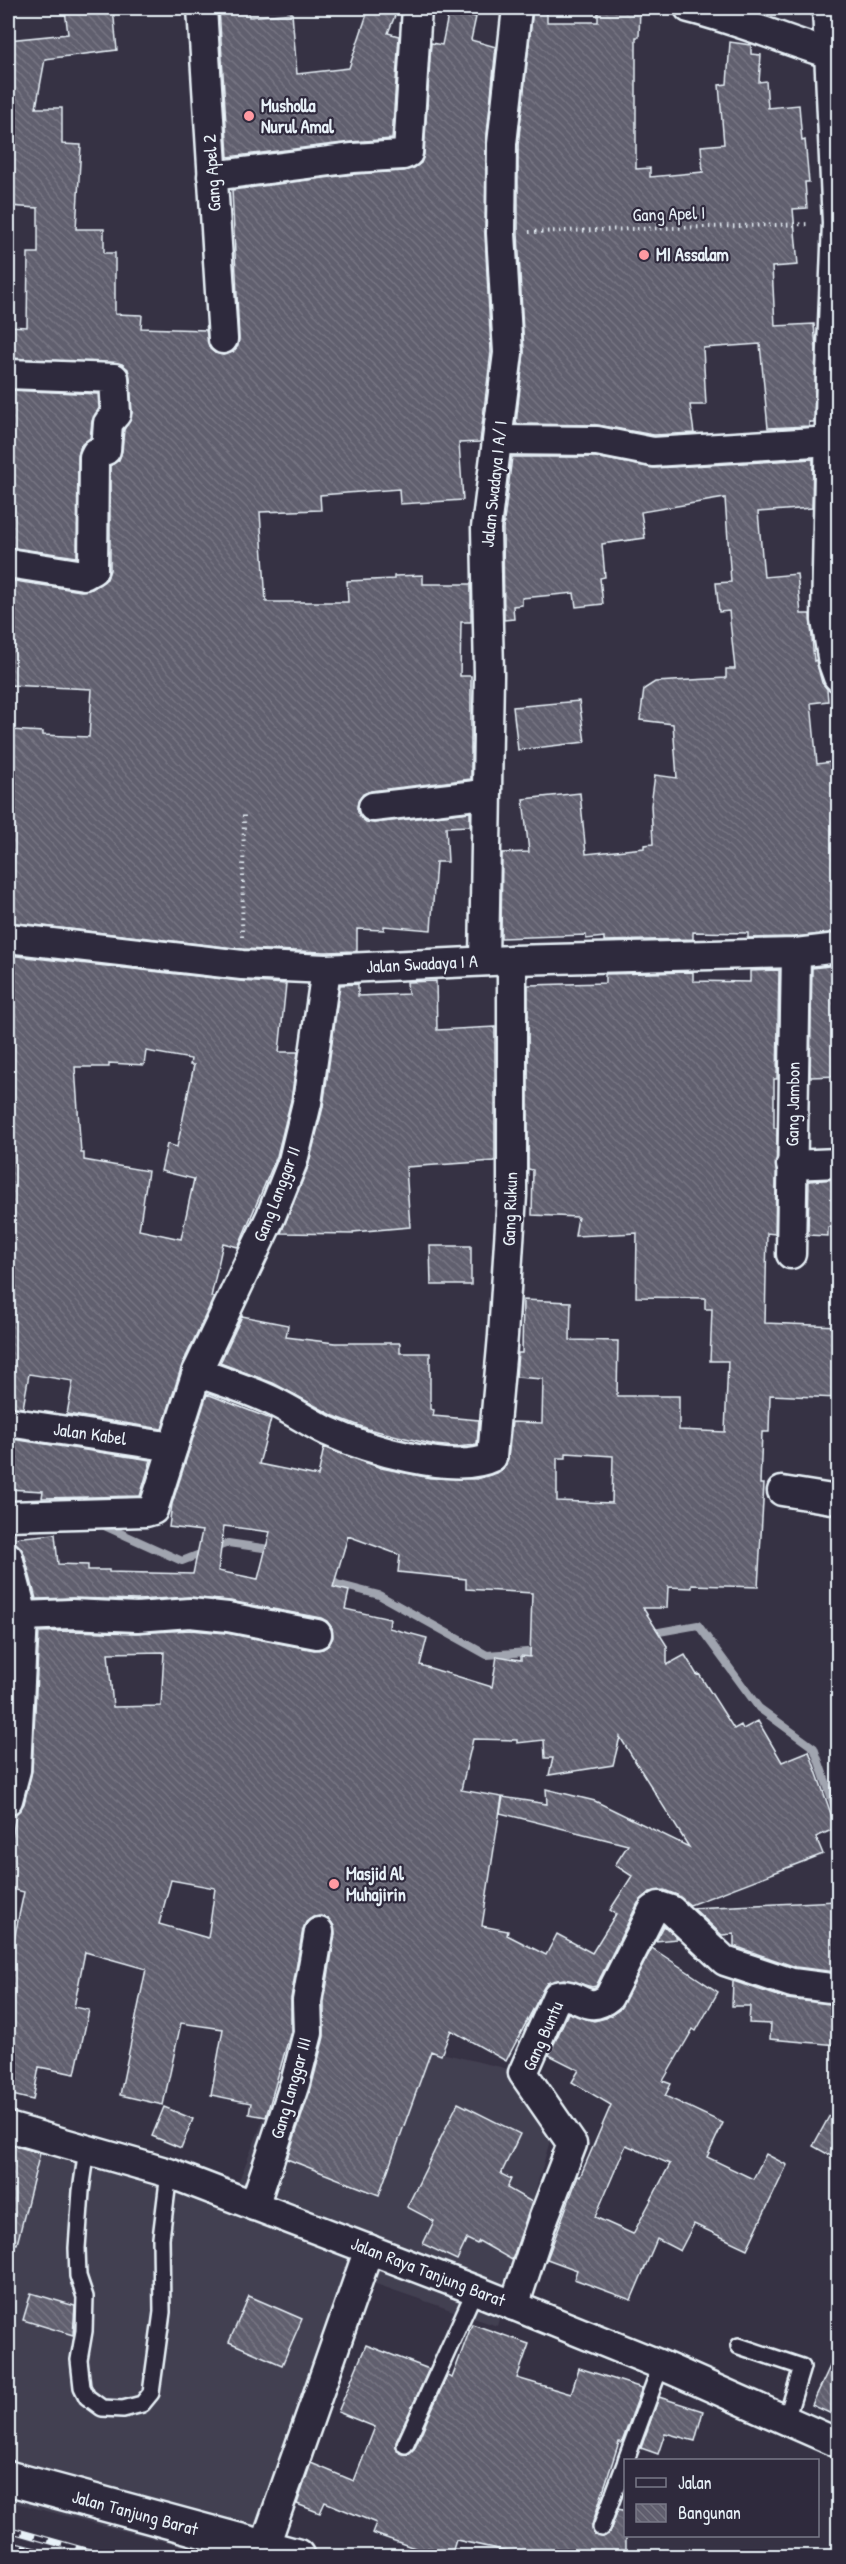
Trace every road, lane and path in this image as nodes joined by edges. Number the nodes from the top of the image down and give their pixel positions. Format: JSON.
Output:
{"nodes":[{"id":1,"x":202,"y":8,"type":"edge"},
{"id":2,"x":417,"y":8,"type":"edge"},
{"id":3,"x":517,"y":8,"type":"edge"},
{"id":4,"x":689,"y":8,"type":"edge"},
{"id":5,"x":831,"y":14,"type":"edge"},
{"id":6,"x":830,"y":54,"type":"junction"},
{"id":7,"x":212,"y":176,"type":"junction"},
{"id":8,"x":837,"y":223,"type":"edge"},
{"id":9,"x":501,"y":233,"type":"junction"},
{"id":10,"x":223,"y":339,"type":"dead end"},
{"id":11,"x":8,"y":374,"type":"edge"},
{"id":12,"x":835,"y":374,"type":"edge"},
{"id":13,"x":498,"y":440,"type":"junction"},
{"id":14,"x":831,"y":441,"type":"junction"},
{"id":15,"x":8,"y":563,"type":"edge"},
{"id":16,"x":838,"y":677,"type":"edge"},
{"id":17,"x":485,"y":794,"type":"junction"},
{"id":18,"x":373,"y":807,"type":"dead end"},
{"id":19,"x":244,"y":815,"type":"dead end"},
{"id":20,"x":8,"y":938,"type":"edge"},
{"id":21,"x":838,"y":948,"type":"edge"},
{"id":22,"x":796,"y":953,"type":"junction"},
{"id":23,"x":512,"y":960,"type":"junction"},
{"id":24,"x":484,"y":962,"type":"junction"},
{"id":25,"x":242,"y":965,"type":"junction"},
{"id":26,"x":326,"y":969,"type":"junction"},
{"id":27,"x":838,"y":1163,"type":"edge"},
{"id":28,"x":791,"y":1165,"type":"junction"},
{"id":29,"x":791,"y":1254,"type":"dead end"},
{"id":30,"x":197,"y":1372,"type":"junction"},
{"id":31,"x":8,"y":1422,"type":"edge"},
{"id":32,"x":173,"y":1447,"type":"junction"},
{"id":33,"x":782,"y":1491,"type":"dead end"},
{"id":34,"x":838,"y":1500,"type":"edge"},
{"id":35,"x":8,"y":1516,"type":"edge"},
{"id":36,"x":8,"y":1557,"type":"edge"},
{"id":37,"x":23,"y":1616,"type":"junction"},
{"id":38,"x":317,"y":1634,"type":"dead end"},
{"id":39,"x":13,"y":1697,"type":"edge"},
{"id":40,"x":8,"y":1800,"type":"edge"},
{"id":41,"x":319,"y":1932,"type":"dead end"},
{"id":42,"x":838,"y":1989,"type":"edge"},
{"id":43,"x":8,"y":2127,"type":"edge"},
{"id":44,"x":87,"y":2149,"type":"junction"},
{"id":45,"x":170,"y":2173,"type":"junction"},
{"id":46,"x":254,"y":2206,"type":"junction"},
{"id":47,"x":369,"y":2249,"type":"junction"},
{"id":48,"x":475,"y":2290,"type":"junction"},
{"id":49,"x":514,"y":2306,"type":"junction"},
{"id":50,"x":739,"y":2346,"type":"dead end"},
{"id":51,"x":661,"y":2365,"type":"junction"},
{"id":52,"x":786,"y":2420,"type":"junction"},
{"id":53,"x":838,"y":2443,"type":"edge"},
{"id":54,"x":405,"y":2445,"type":"dead end"},
{"id":55,"x":627,"y":2459,"type":"edge"},
{"id":56,"x":624,"y":2466,"type":"edge"},
{"id":57,"x":8,"y":2478,"type":"edge"},
{"id":58,"x":601,"y":2528,"type":"dead end"},
{"id":59,"x":269,"y":2534,"type":"dead end"},
{"id":60,"x":297,"y":2556,"type":"edge"}],
"edges":[{"from":1,"to":7,"type":"street","name":"Gang Apel 2"},
{"from":2,"to":7,"type":"street"},
{"from":3,"to":9,"type":"street","name":"Jalan Swadaya I A/ I"},
{"from":4,"to":6,"type":"street"},
{"from":5,"to":6,"type":"street"},
{"from":6,"to":8,"type":"street"},
{"from":7,"to":10,"type":"street","name":"Gang Apel 2"},
{"from":8,"to":9,"type":"path","name":"Gang Apel I"},
{"from":8,"to":12,"type":"street"},
{"from":9,"to":13,"type":"street","name":"Jalan Swadaya I A/ I"},
{"from":11,"to":15,"type":"street"},
{"from":12,"to":14,"type":"street"},
{"from":13,"to":14,"type":"street"},
{"from":13,"to":17,"type":"street","name":"Jalan Swadaya I A/ I"},
{"from":14,"to":16,"type":"street"},
{"from":17,"to":18,"type":"street"},
{"from":17,"to":24,"type":"street","name":"Jalan Swadaya I A/ I"},
{"from":19,"to":25,"type":"path"},
{"from":20,"to":25,"type":"street","name":"Jalan Swadaya I A"},
{"from":21,"to":22,"type":"street","name":"Jalan Swadaya I A"},
{"from":22,"to":23,"type":"street","name":"Jalan Swadaya I A"},
{"from":22,"to":28,"type":"street","name":"Gang Jambon"},
{"from":23,"to":24,"type":"street","name":"Jalan Swadaya I A"},
{"from":23,"to":30,"type":"street","name":"Gang Rukun"},
{"from":24,"to":26,"type":"street","name":"Jalan Swadaya I A"},
{"from":25,"to":26,"type":"street","name":"Jalan Swadaya I A"},
{"from":26,"to":30,"type":"street","name":"Gang Langgar II"},
{"from":27,"to":28,"type":"street"},
{"from":28,"to":29,"type":"street","name":"Gang Jambon"},
{"from":30,"to":32,"type":"street","name":"Gang Langgar II"},
{"from":31,"to":32,"type":"street","name":"Jalan Kabel"},
{"from":32,"to":35,"type":"street","name":"Gang Langgar II"},
{"from":33,"to":34,"type":"street"},
{"from":36,"to":37,"type":"street"},
{"from":37,"to":38,"type":"street"},
{"from":37,"to":39,"type":"street"},
{"from":39,"to":40,"type":"street"},
{"from":41,"to":46,"type":"street","name":"Gang Langgar III"},
{"from":42,"to":49,"type":"street","name":"Gang Buntu"},
{"from":43,"to":44,"type":"street","name":"Jalan Raya Tanjung Barat"},
{"from":44,"to":45,"type":"street","name":"Jalan Raya Tanjung Barat"},
{"from":44,"to":45,"type":"lane"},
{"from":45,"to":46,"type":"street","name":"Jalan Raya Tanjung Barat"},
{"from":46,"to":47,"type":"street","name":"Jalan Raya Tanjung Barat"},
{"from":47,"to":48,"type":"street","name":"Jalan Raya Tanjung Barat"},
{"from":47,"to":59,"type":"street"},
{"from":48,"to":49,"type":"street","name":"Jalan Raya Tanjung Barat"},
{"from":48,"to":54,"type":"lane"},
{"from":49,"to":51,"type":"street","name":"Jalan Raya Tanjung Barat"},
{"from":50,"to":52,"type":"lane"},
{"from":51,"to":52,"type":"street","name":"Jalan Raya Tanjung Barat"},
{"from":51,"to":55,"type":"lane"},
{"from":52,"to":53,"type":"street","name":"Jalan Raya Tanjung Barat"},
{"from":56,"to":58,"type":"lane"},
{"from":57,"to":60,"type":"main road","name":"Jalan Tanjung Barat"}]}
